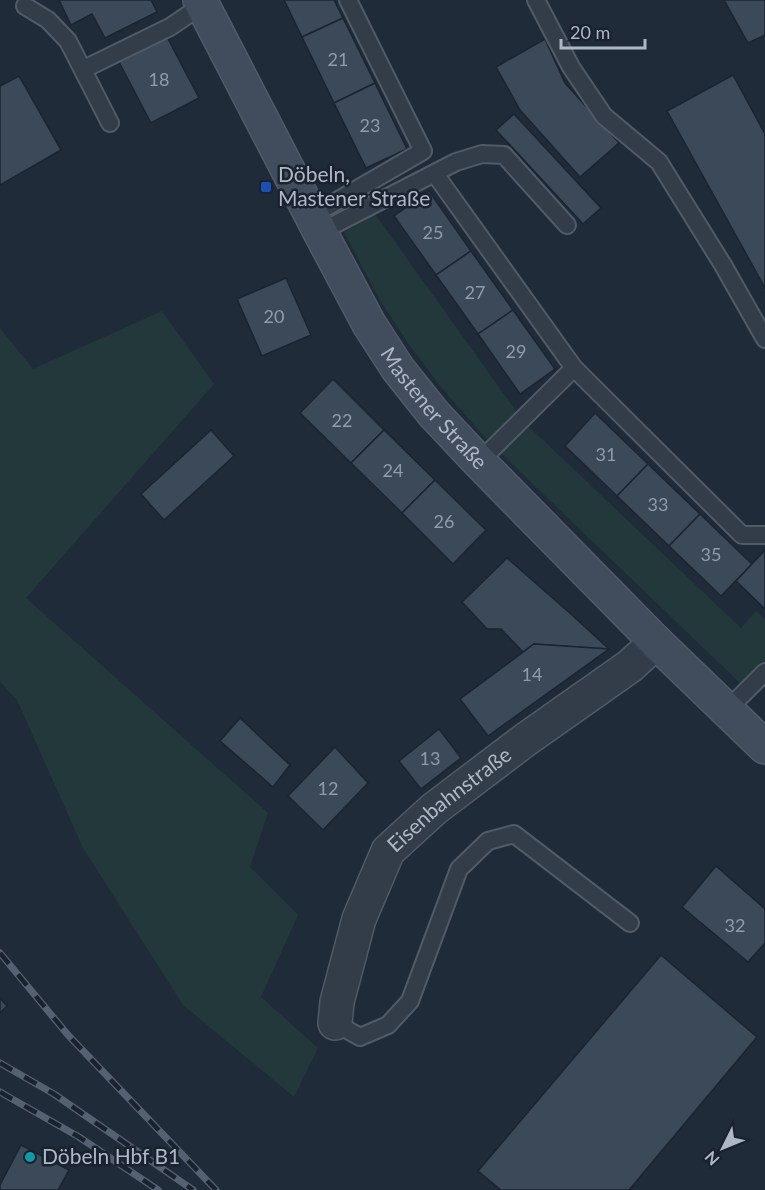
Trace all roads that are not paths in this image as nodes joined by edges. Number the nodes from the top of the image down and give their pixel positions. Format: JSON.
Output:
{"nodes":[{"id":1,"x":348,"y":0,"type":"edge"},
{"id":2,"x":536,"y":0,"type":"edge"},
{"id":3,"x":204,"y":2,"type":"edge"},
{"id":4,"x":25,"y":6,"type":"dead end"},
{"id":5,"x":84,"y":69,"type":"junction"},
{"id":6,"x":110,"y":123,"type":"dead end"},
{"id":7,"x":435,"y":174,"type":"junction"},
{"id":8,"x":315,"y":224,"type":"junction"},
{"id":9,"x":567,"y":225,"type":"dead end"},
{"id":10,"x":765,"y":339,"type":"edge"},
{"id":11,"x":574,"y":368,"type":"junction"},
{"id":12,"x":479,"y":462,"type":"junction"},
{"id":13,"x":765,"y":535,"type":"edge"},
{"id":14,"x":656,"y":642,"type":"junction"},
{"id":15,"x":765,"y":672,"type":"edge"},
{"id":16,"x":727,"y":710,"type":"junction"},
{"id":17,"x":765,"y":747,"type":"edge"},
{"id":18,"x":630,"y":923,"type":"dead end"},
{"id":19,"x":335,"y":1023,"type":"joint"}],
"edges":[{"from":1,"to":8,"type":"lane"},
{"from":2,"to":10,"type":"lane"},
{"from":3,"to":5,"type":"lane"},
{"from":3,"to":8,"type":"main road","name":"Mastener Straße"},
{"from":4,"to":5,"type":"lane"},
{"from":5,"to":6,"type":"lane"},
{"from":7,"to":8,"type":"lane"},
{"from":7,"to":9,"type":"lane"},
{"from":7,"to":11,"type":"lane"},
{"from":8,"to":12,"type":"main road","name":"Mastener Straße"},
{"from":11,"to":12,"type":"lane"},
{"from":11,"to":13,"type":"lane"},
{"from":12,"to":14,"type":"main road","name":"Mastener Straße"},
{"from":14,"to":16,"type":"main road","name":"Mastener Straße"},
{"from":14,"to":19,"type":"street","name":"Eisenbahnstraße"},
{"from":15,"to":16,"type":"lane"},
{"from":16,"to":17,"type":"main road","name":"Mastener Straße"},
{"from":18,"to":19,"type":"lane"}]}
